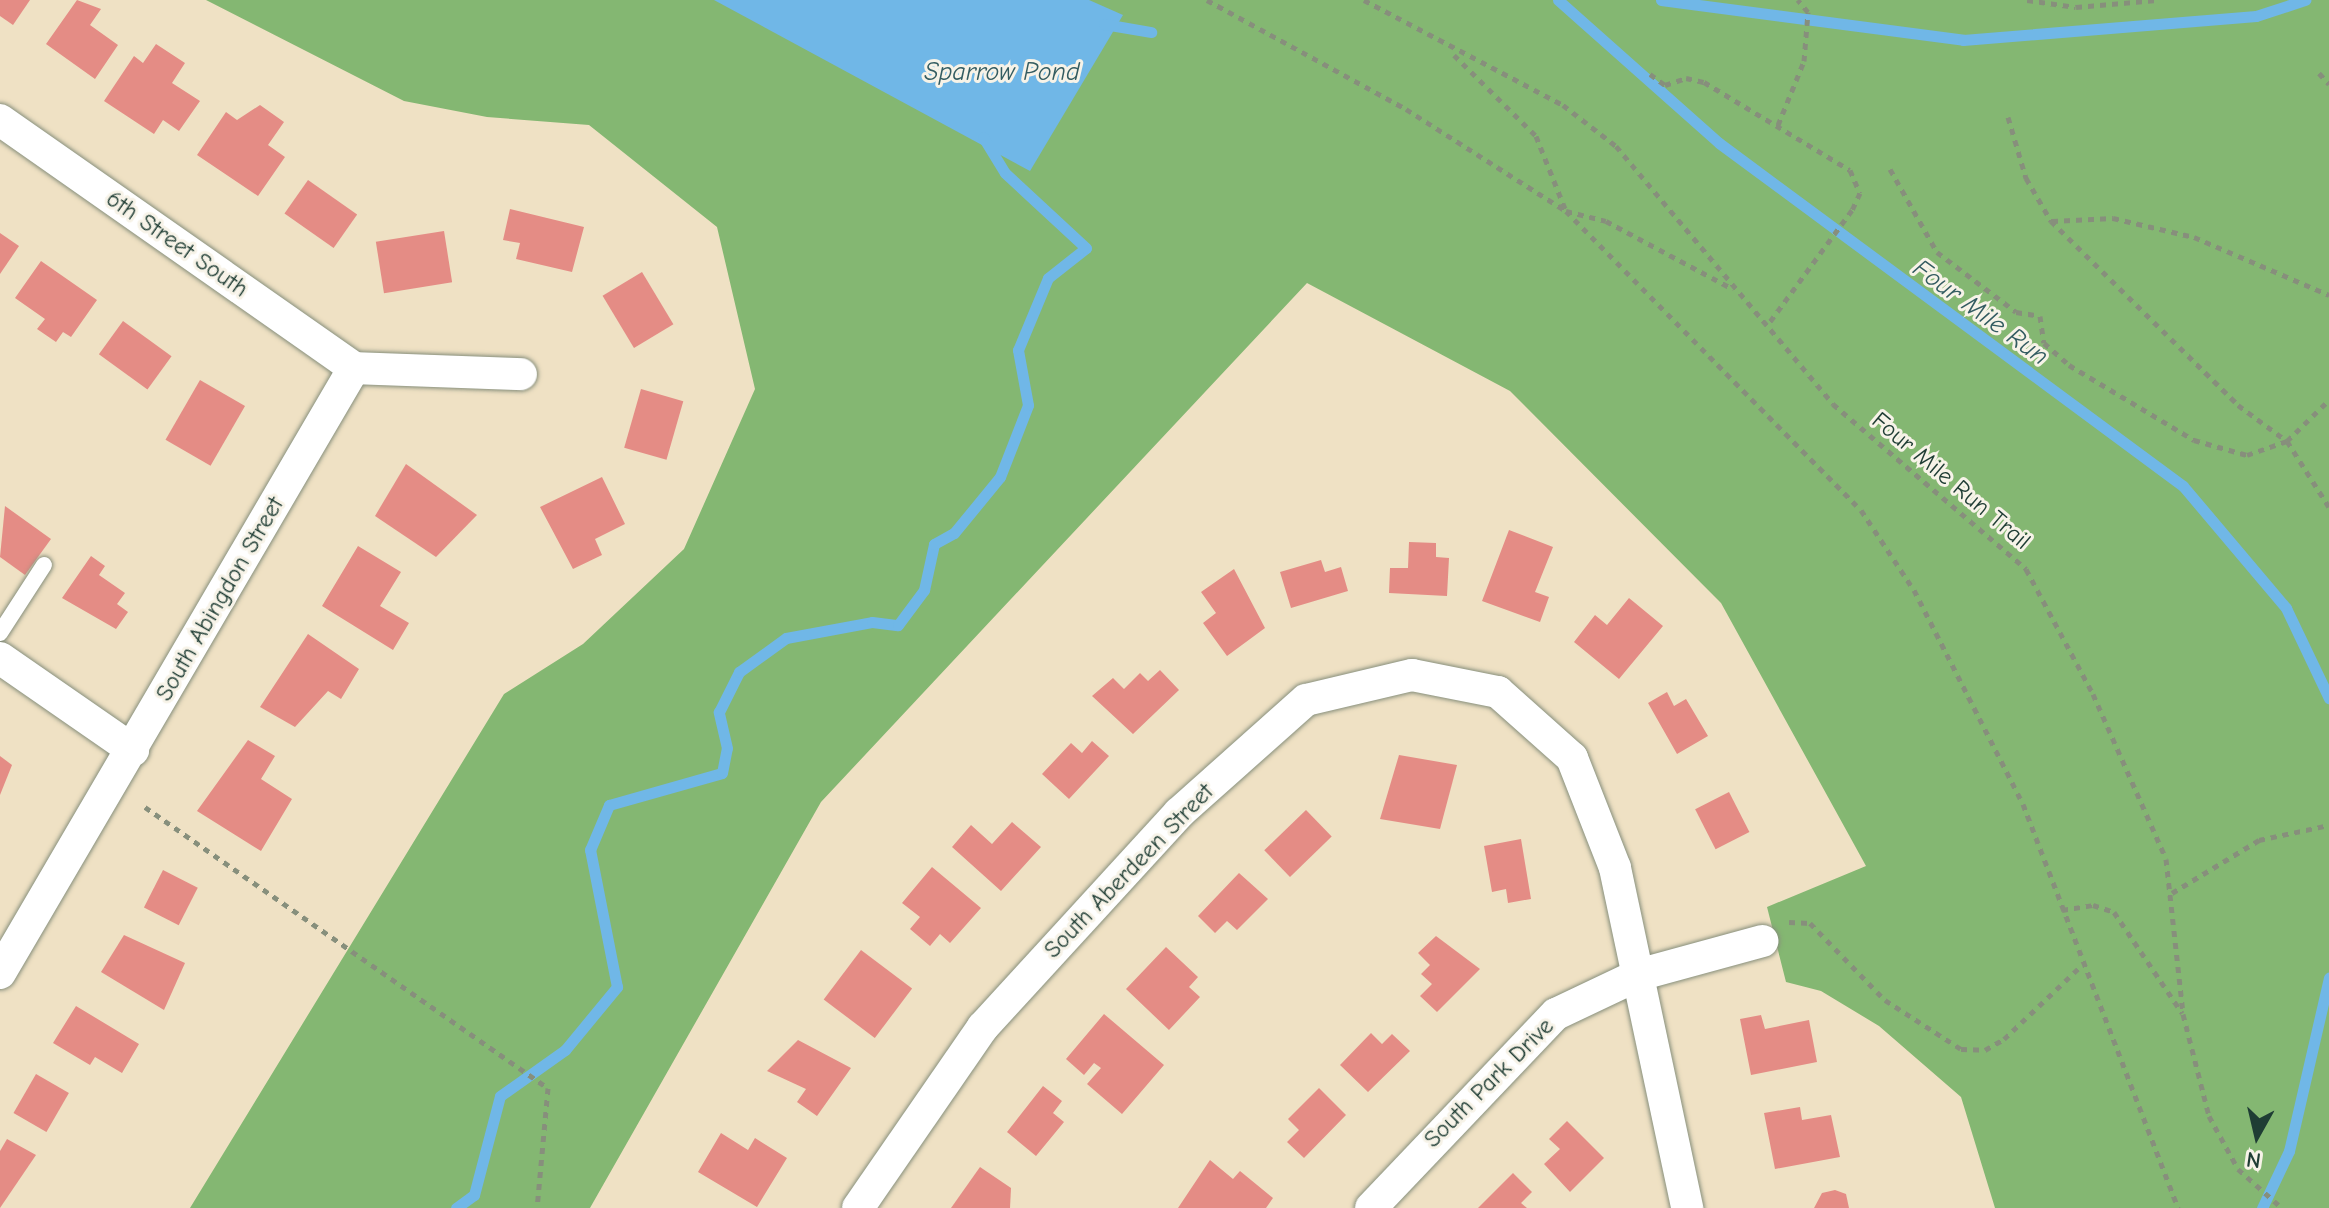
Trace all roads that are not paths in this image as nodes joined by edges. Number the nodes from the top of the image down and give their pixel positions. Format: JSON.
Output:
{"nodes":[{"id":1,"x":0,"y":120,"type":"edge"},
{"id":2,"x":354,"y":368,"type":"junction"},
{"id":3,"x":521,"y":374,"type":"dead end"},
{"id":4,"x":44,"y":565,"type":"dead end"},
{"id":5,"x":0,"y":633,"type":"edge"},
{"id":6,"x":0,"y":658,"type":"edge"},
{"id":7,"x":133,"y":750,"type":"junction"},
{"id":8,"x":1762,"y":941,"type":"road end"},
{"id":9,"x":0,"y":973,"type":"edge"},
{"id":10,"x":1638,"y":975,"type":"junction"},
{"id":11,"x":858,"y":1208,"type":"edge"},
{"id":12,"x":1371,"y":1208,"type":"edge"},
{"id":13,"x":1687,"y":1208,"type":"edge"}],
"edges":[{"from":1,"to":2,"type":"street","name":"6th Street South"},
{"from":2,"to":3,"type":"street"},
{"from":2,"to":7,"type":"street","name":"South Abingdon Street"},
{"from":4,"to":5,"type":"lane"},
{"from":6,"to":7,"type":"street"},
{"from":7,"to":9,"type":"street","name":"South Abingdon Street"},
{"from":8,"to":10,"type":"street","name":"South Park Drive"},
{"from":10,"to":11,"type":"street","name":"South Aberdeen Street"},
{"from":10,"to":12,"type":"street","name":"South Park Drive"},
{"from":10,"to":13,"type":"street","name":"South Aberdeen Street"}]}
